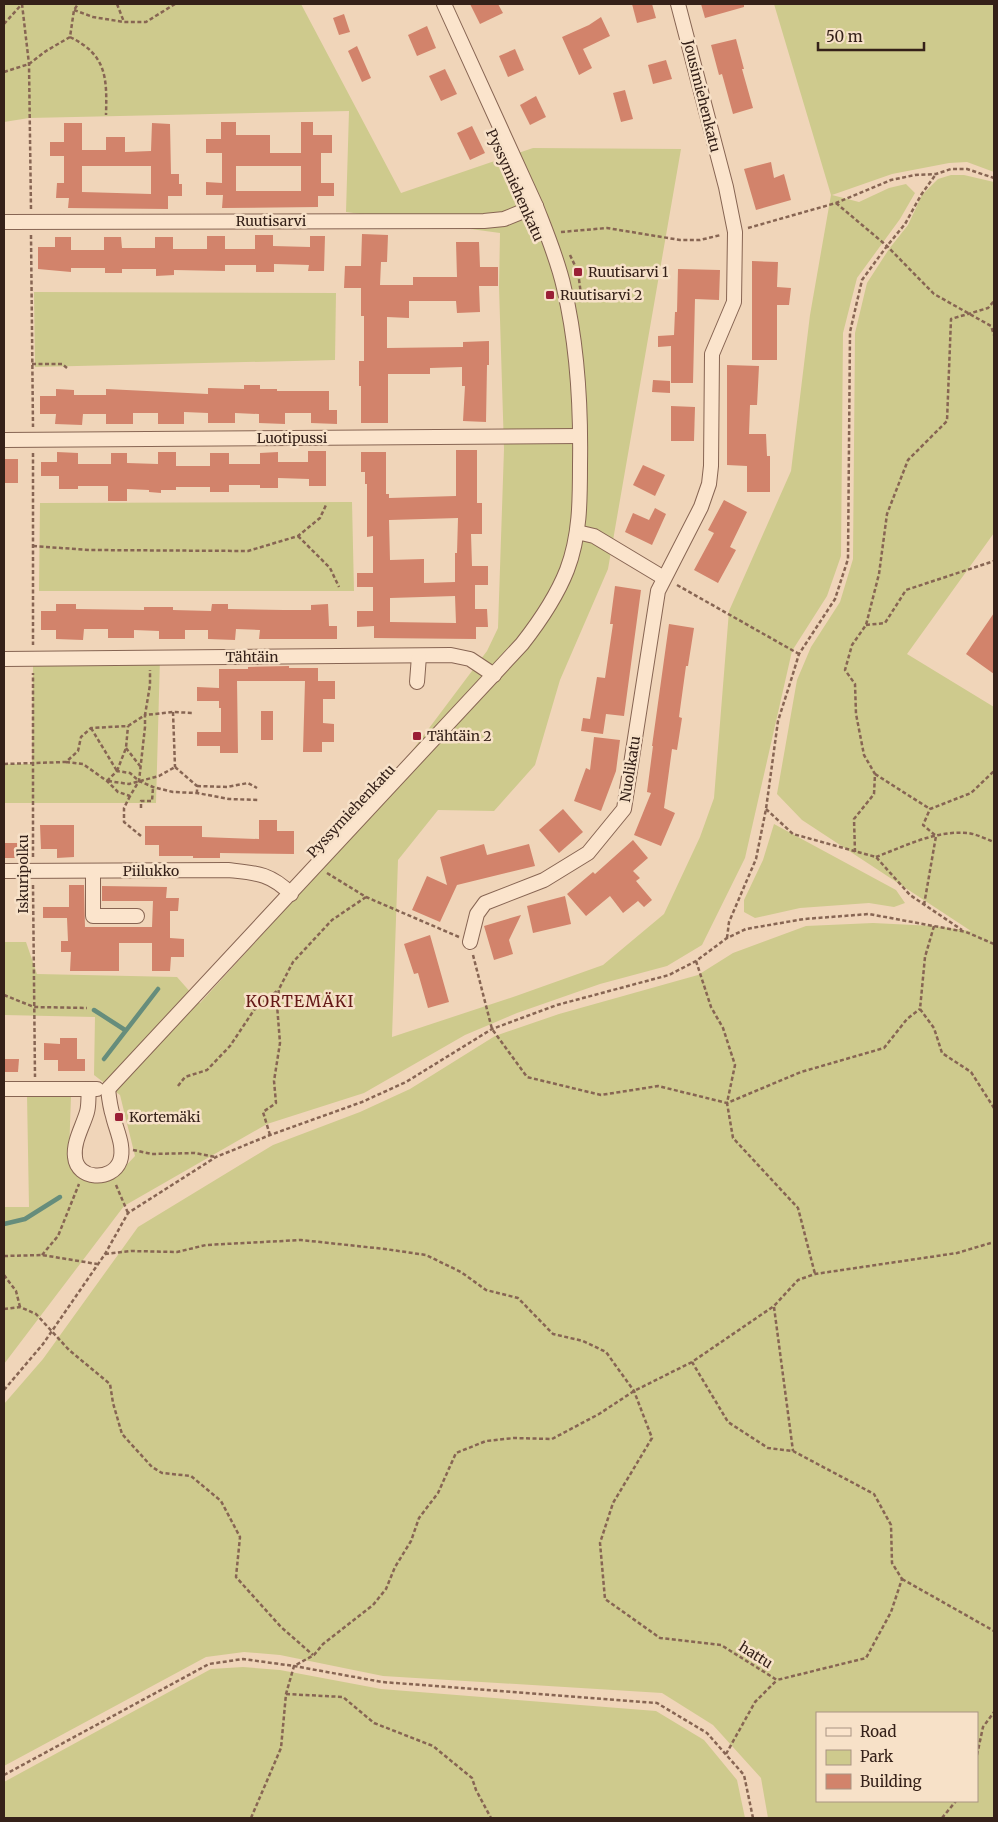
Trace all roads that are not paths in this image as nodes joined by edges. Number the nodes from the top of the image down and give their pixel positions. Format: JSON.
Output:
{"nodes":[{"id":1,"x":444,"y":4,"type":"edge"},
{"id":2,"x":678,"y":4,"type":"edge"},
{"id":3,"x":536,"y":206,"type":"junction"},
{"id":4,"x":4,"y":222,"type":"edge"},
{"id":5,"x":735,"y":232,"type":"joint"},
{"id":6,"x":580,"y":436,"type":"junction"},
{"id":7,"x":4,"y":440,"type":"edge"},
{"id":8,"x":577,"y":532,"type":"junction"},
{"id":9,"x":664,"y":578,"type":"junction"},
{"id":10,"x":419,"y":656,"type":"junction"},
{"id":11,"x":4,"y":659,"type":"edge"},
{"id":12,"x":494,"y":675,"type":"junction"},
{"id":13,"x":417,"y":682,"type":"dead end"},
{"id":14,"x":4,"y":871,"type":"edge"},
{"id":15,"x":93,"y":871,"type":"junction"},
{"id":16,"x":291,"y":894,"type":"junction"},
{"id":17,"x":137,"y":916,"type":"dead end"},
{"id":18,"x":470,"y":942,"type":"road end"},
{"id":19,"x":4,"y":1089,"type":"edge"},
{"id":20,"x":89,"y":1089,"type":"junction"},
{"id":21,"x":108,"y":1089,"type":"junction"}],
"edges":[{"from":1,"to":3,"type":"street","name":"Pyssymiehenkatu"},
{"from":2,"to":5,"type":"street","name":"Jousimiehenkatu"},
{"from":3,"to":4,"type":"street","name":"Ruutisarvi"},
{"from":3,"to":6,"type":"street","name":"Pyssymiehenkatu"},
{"from":5,"to":9,"type":"street","name":"Nuolikatu"},
{"from":6,"to":7,"type":"street","name":"Luotipussi"},
{"from":6,"to":8,"type":"street","name":"Pyssymiehenkatu"},
{"from":8,"to":9,"type":"street"},
{"from":8,"to":12,"type":"street","name":"Pyssymiehenkatu"},
{"from":9,"to":18,"type":"street","name":"Nuolikatu"},
{"from":10,"to":11,"type":"street","name":"Tähtäin"},
{"from":10,"to":12,"type":"street","name":"Tähtäin"},
{"from":10,"to":13,"type":"street"},
{"from":12,"to":16,"type":"street","name":"Pyssymiehenkatu"},
{"from":14,"to":15,"type":"street","name":"Piilukko"},
{"from":15,"to":16,"type":"street","name":"Piilukko"},
{"from":15,"to":17,"type":"street"},
{"from":16,"to":21,"type":"street","name":"Pyssymiehenkatu"},
{"from":19,"to":20,"type":"street"},
{"from":20,"to":21,"type":"street"},
{"from":20,"to":21,"type":"street"}]}
